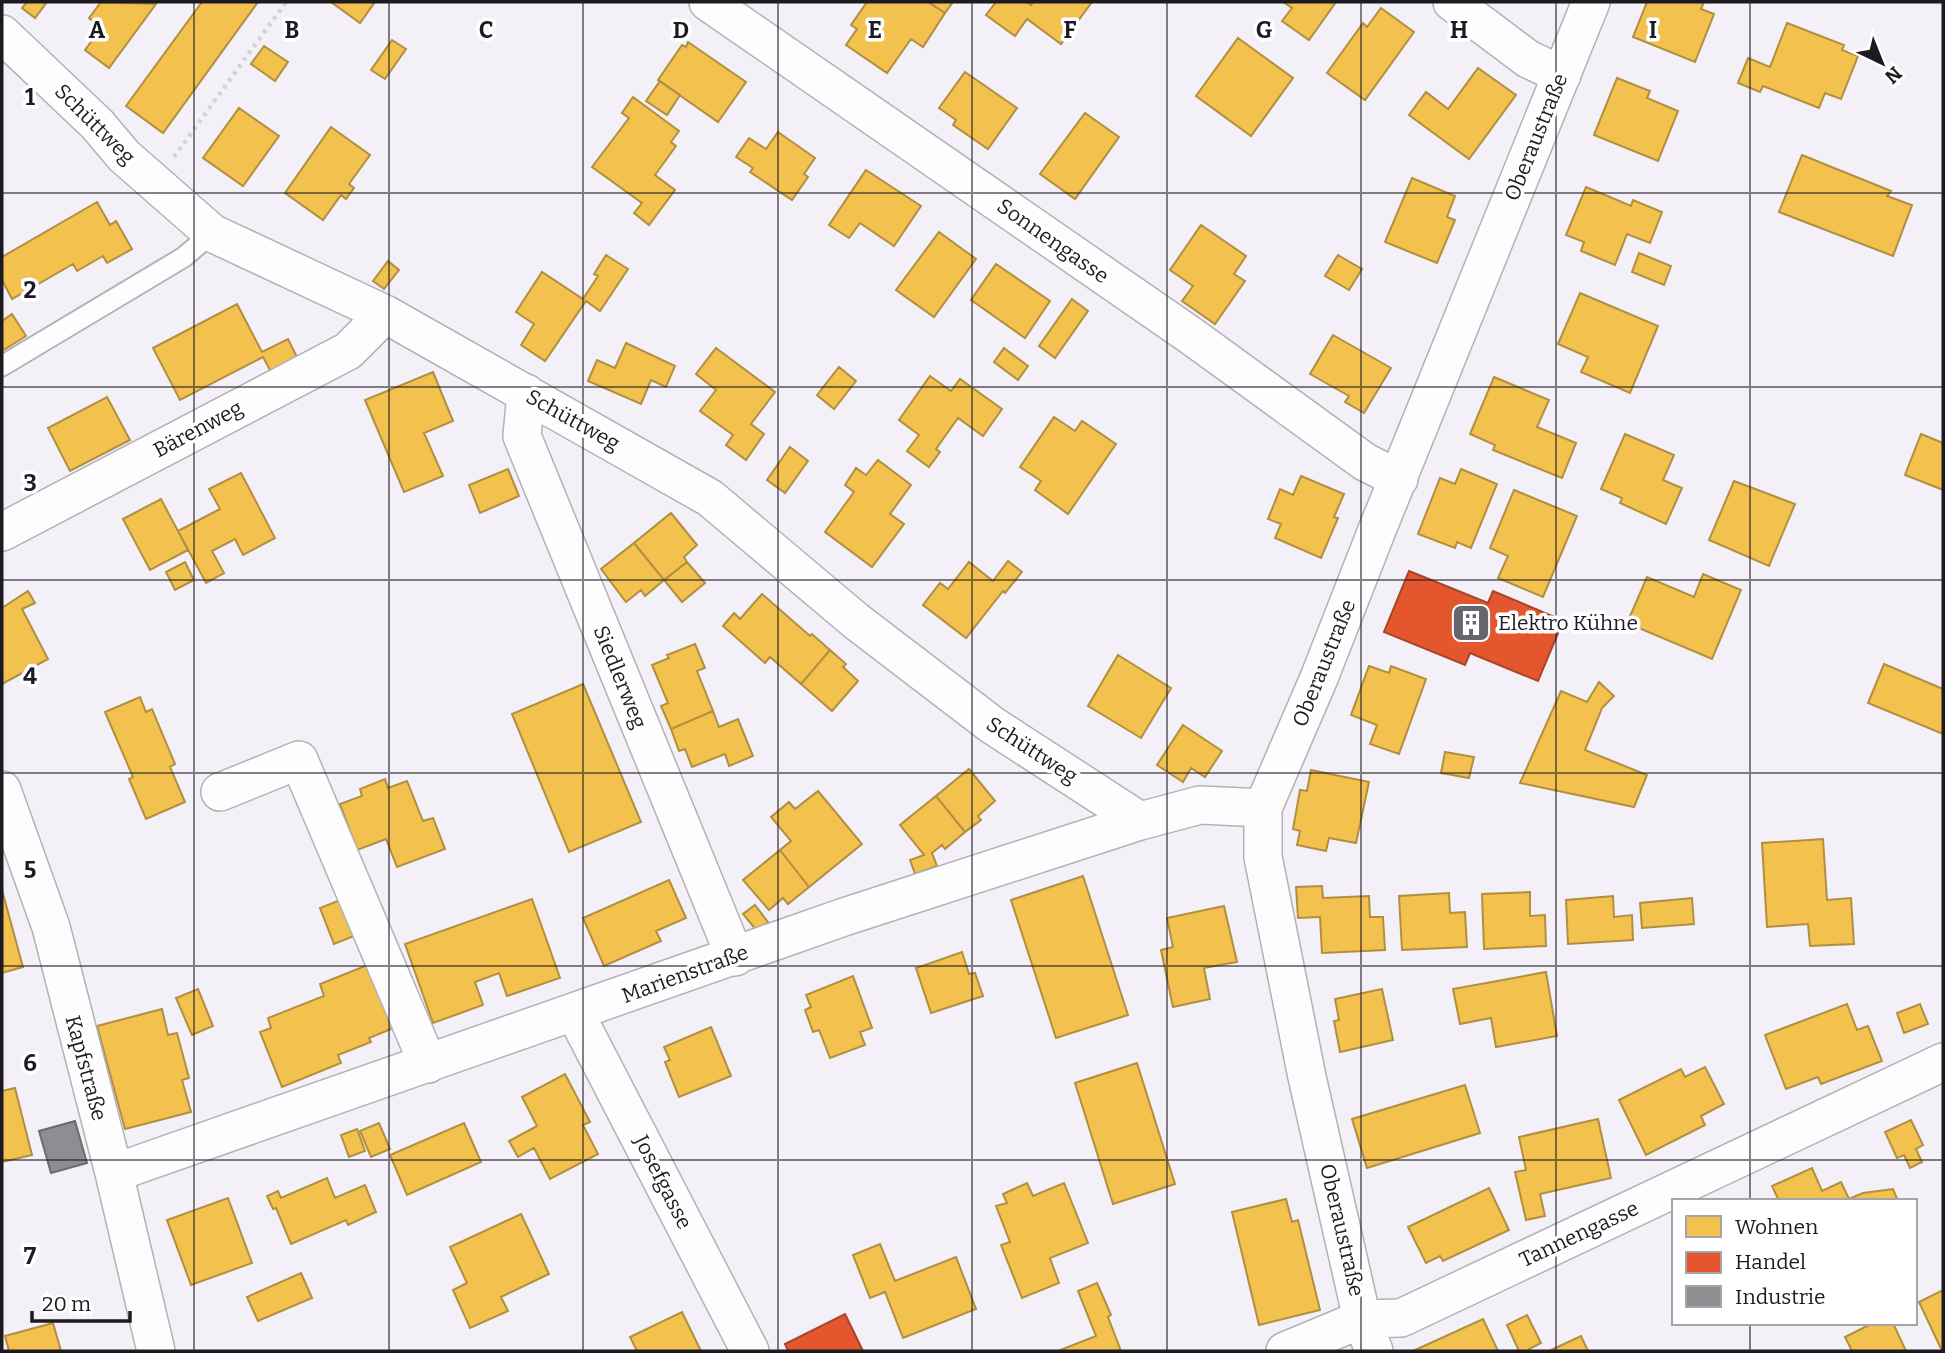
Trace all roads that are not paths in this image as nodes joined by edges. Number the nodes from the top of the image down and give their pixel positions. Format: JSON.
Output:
{"nodes":[{"id":1,"x":708,"y":2,"type":"edge"},
{"id":2,"x":1452,"y":2,"type":"edge"},
{"id":3,"x":1591,"y":2,"type":"edge"},
{"id":4,"x":2,"y":34,"type":"edge"},
{"id":5,"x":1562,"y":75,"type":"junction"},
{"id":6,"x":212,"y":233,"type":"junction"},
{"id":7,"x":385,"y":314,"type":"junction"},
{"id":8,"x":2,"y":366,"type":"edge"},
{"id":9,"x":526,"y":393,"type":"junction"},
{"id":10,"x":1399,"y":479,"type":"junction"},
{"id":11,"x":2,"y":532,"type":"edge"},
{"id":12,"x":2,"y":790,"type":"edge"},
{"id":13,"x":220,"y":792,"type":"dead end"},
{"id":14,"x":1263,"y":807,"type":"junction"},
{"id":15,"x":1140,"y":821,"type":"junction"},
{"id":16,"x":735,"y":957,"type":"junction"},
{"id":17,"x":575,"y":1013,"type":"junction"},
{"id":18,"x":1943,"y":1062,"type":"edge"},
{"id":19,"x":428,"y":1064,"type":"junction"},
{"id":20,"x":114,"y":1173,"type":"junction"},
{"id":21,"x":1368,"y":1335,"type":"edge"},
{"id":22,"x":156,"y":1351,"type":"edge"},
{"id":23,"x":750,"y":1351,"type":"edge"},
{"id":24,"x":1285,"y":1351,"type":"edge"}],
"edges":[{"from":1,"to":10,"type":"street","name":"Sonnengasse"},
{"from":2,"to":5,"type":"street"},
{"from":3,"to":5,"type":"street","name":"Oberaustraße"},
{"from":4,"to":6,"type":"street","name":"Schüttweg"},
{"from":5,"to":10,"type":"street","name":"Oberaustraße"},
{"from":6,"to":7,"type":"street","name":"Schüttweg"},
{"from":6,"to":8,"type":"lane"},
{"from":7,"to":9,"type":"street","name":"Schüttweg"},
{"from":7,"to":11,"type":"street","name":"Bärenweg"},
{"from":9,"to":15,"type":"street","name":"Schüttweg"},
{"from":9,"to":16,"type":"street","name":"Siedlerweg"},
{"from":10,"to":14,"type":"street","name":"Oberaustraße"},
{"from":12,"to":20,"type":"street","name":"Kapfstraße"},
{"from":13,"to":19,"type":"street"},
{"from":14,"to":15,"type":"street","name":"Marienstraße"},
{"from":14,"to":21,"type":"street","name":"Oberaustraße"},
{"from":15,"to":16,"type":"street","name":"Marienstraße"},
{"from":16,"to":17,"type":"street","name":"Marienstraße"},
{"from":17,"to":19,"type":"street","name":"Marienstraße"},
{"from":17,"to":23,"type":"street","name":"Josefgasse"},
{"from":18,"to":21,"type":"street","name":"Tannengasse"},
{"from":19,"to":20,"type":"street","name":"Marienstraße"},
{"from":20,"to":22,"type":"street","name":"Kapfstraße"},
{"from":21,"to":24,"type":"street","name":"Tannengasse"}]}
